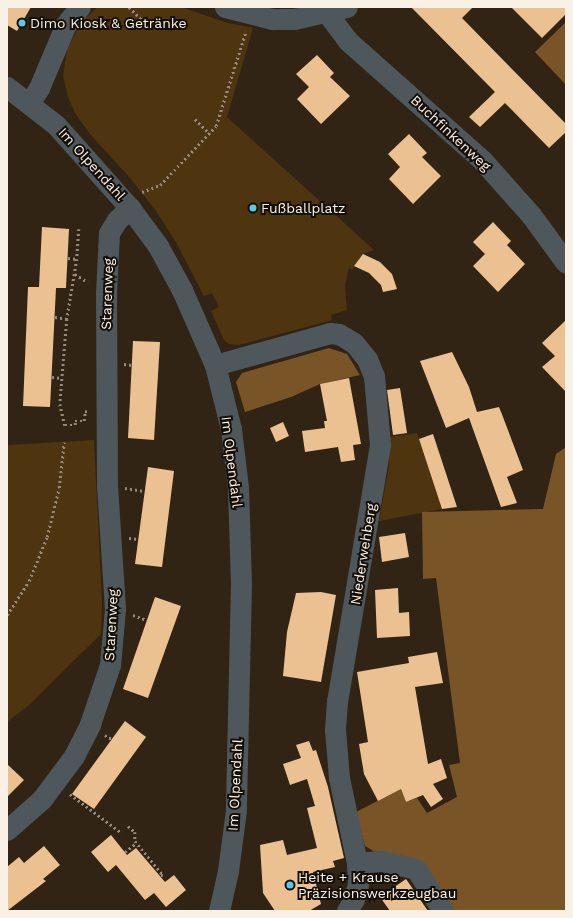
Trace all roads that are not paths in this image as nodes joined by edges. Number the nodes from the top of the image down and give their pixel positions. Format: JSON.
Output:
{"nodes":[{"id":1,"x":80,"y":7,"type":"edge"},
{"id":2,"x":225,"y":7,"type":"edge"},
{"id":3,"x":347,"y":7,"type":"edge"},
{"id":4,"x":327,"y":12,"type":"junction"},
{"id":5,"x":7,"y":87,"type":"edge"},
{"id":6,"x":29,"y":103,"type":"junction"},
{"id":7,"x":126,"y":202,"type":"junction"},
{"id":8,"x":566,"y":263,"type":"edge"},
{"id":9,"x":215,"y":365,"type":"junction"},
{"id":10,"x":7,"y":830,"type":"edge"},
{"id":11,"x":357,"y":863,"type":"junction"},
{"id":12,"x":219,"y":911,"type":"edge"},
{"id":13,"x":347,"y":911,"type":"edge"},
{"id":14,"x":443,"y":911,"type":"edge"}],
"edges":[{"from":1,"to":6,"type":"street"},
{"from":2,"to":4,"type":"street"},
{"from":3,"to":4,"type":"street"},
{"from":4,"to":8,"type":"street","name":"Buchfinkenweg"},
{"from":5,"to":6,"type":"street","name":"Im Olpendahl"},
{"from":6,"to":7,"type":"street","name":"Im Olpendahl"},
{"from":7,"to":9,"type":"street","name":"Im Olpendahl"},
{"from":7,"to":10,"type":"street","name":"Starenweg"},
{"from":9,"to":11,"type":"street","name":"Niederwehberg"},
{"from":9,"to":12,"type":"street","name":"Im Olpendahl"},
{"from":11,"to":13,"type":"street","name":"Niederwehberg"},
{"from":11,"to":14,"type":"street"}]}
